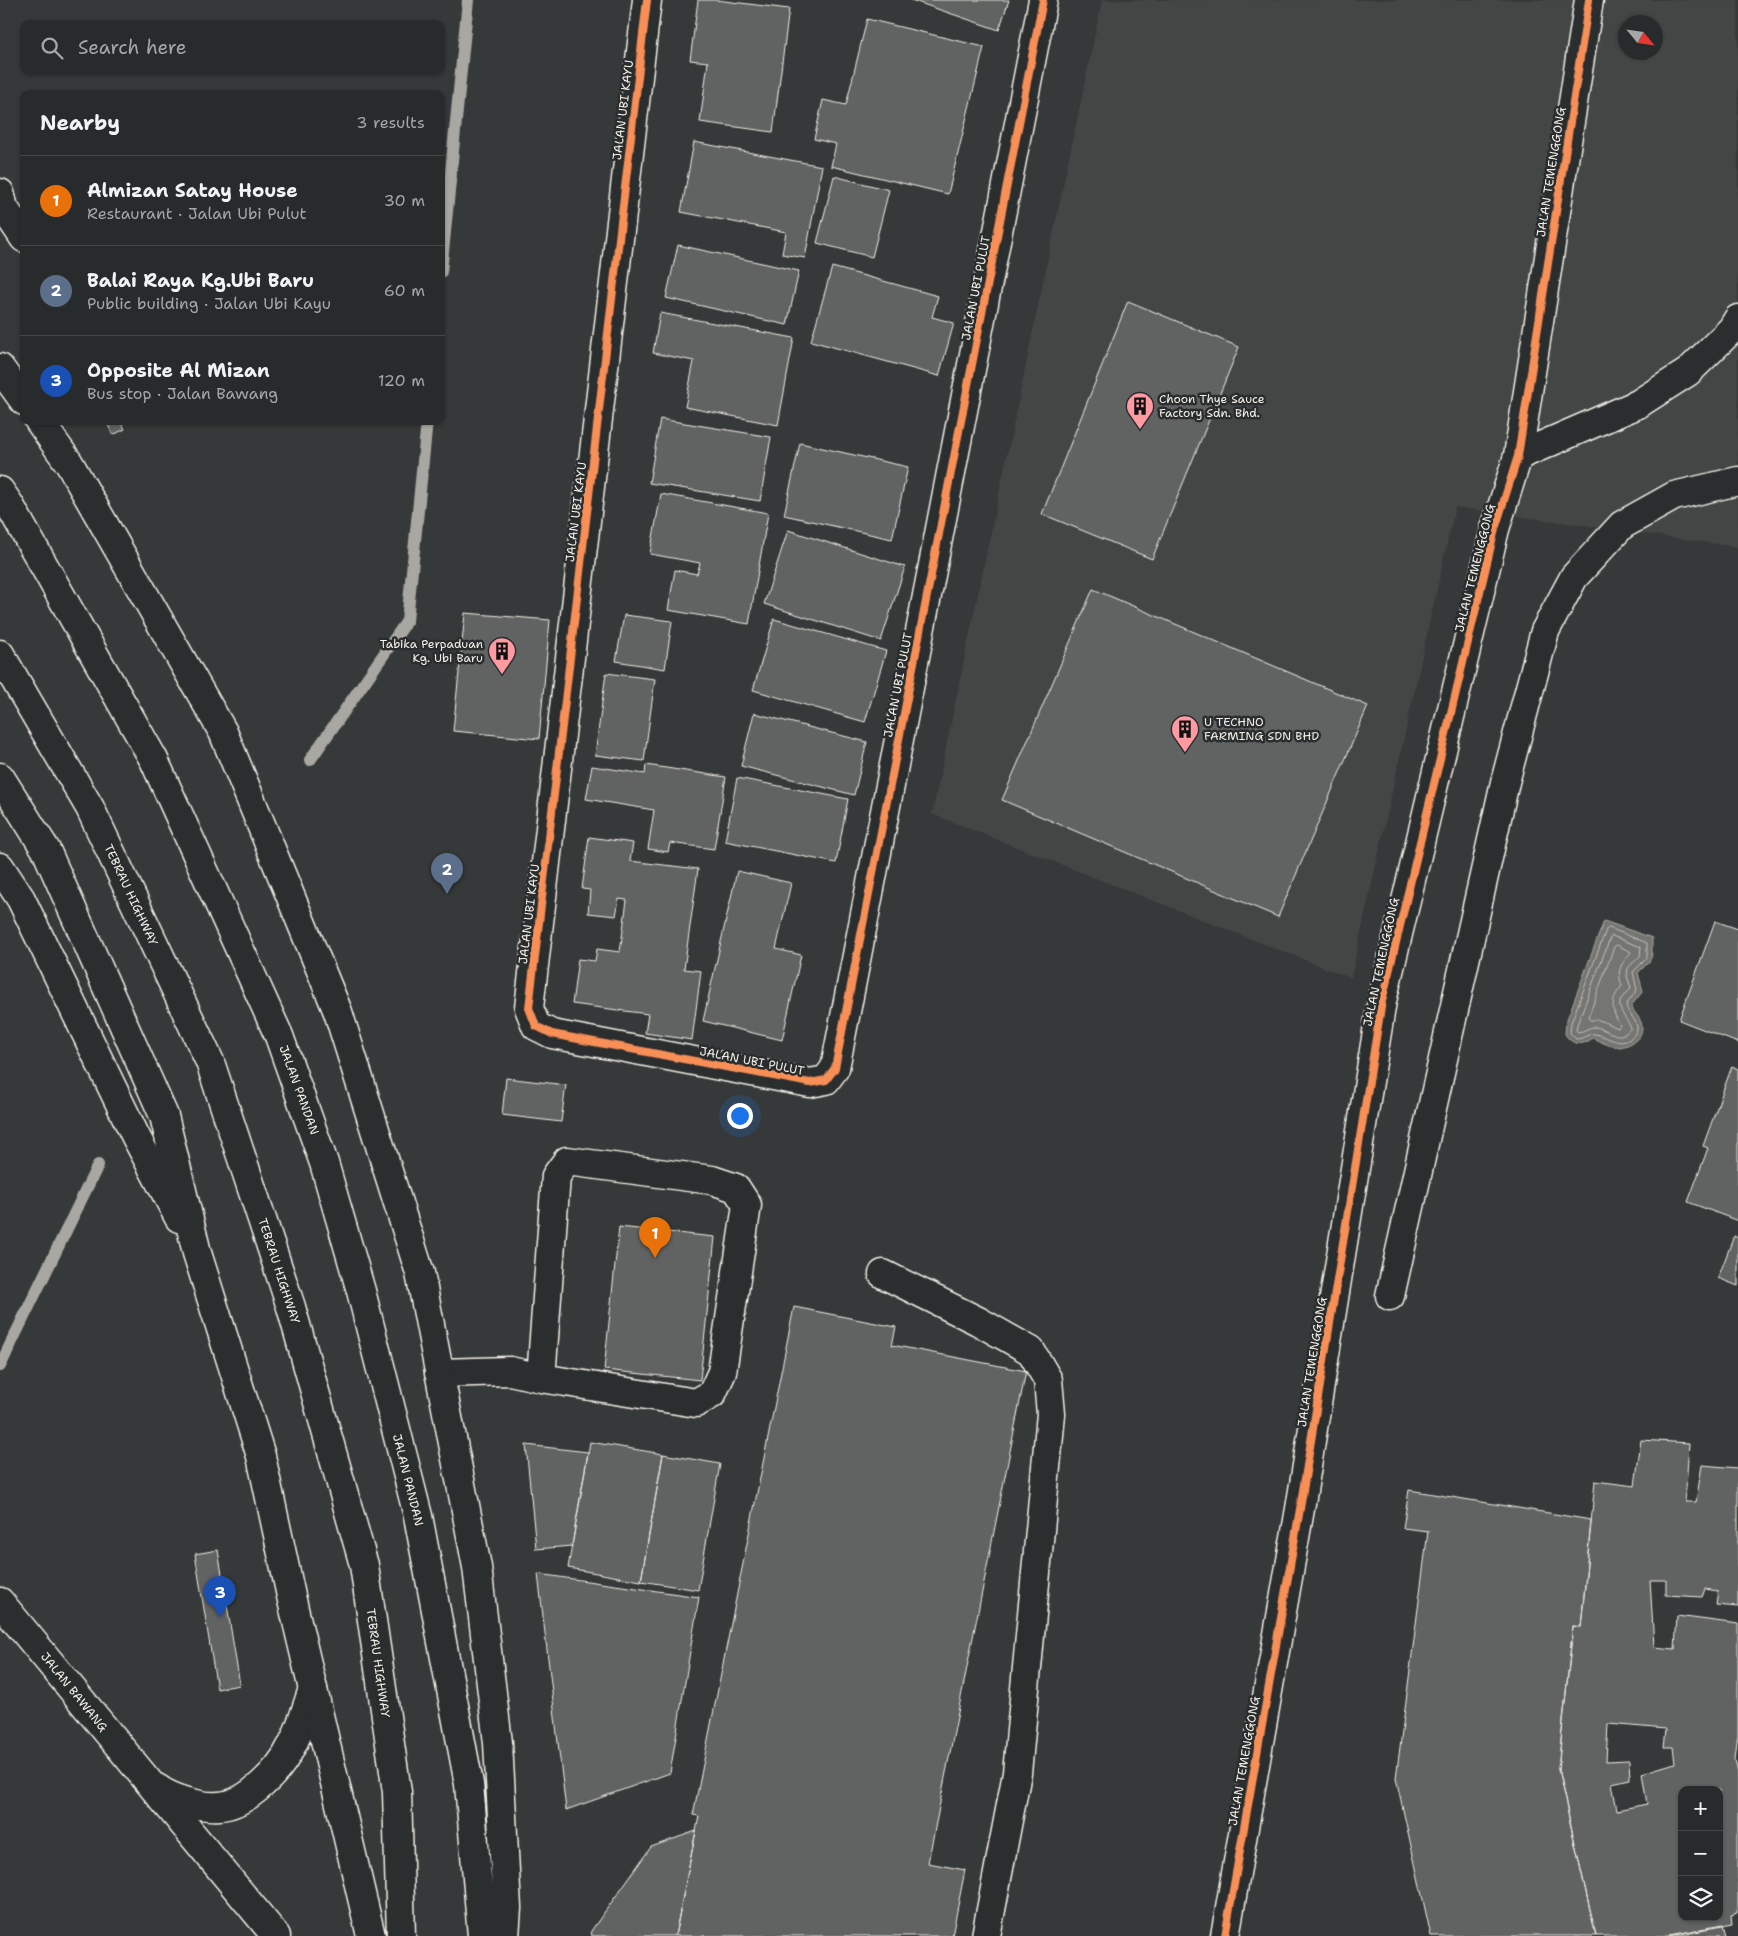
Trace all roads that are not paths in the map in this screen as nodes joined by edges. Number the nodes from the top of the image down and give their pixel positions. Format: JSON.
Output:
{"nodes":[{"id":1,"x":647,"y":0,"type":"edge"},
{"id":2,"x":1043,"y":0,"type":"edge"},
{"id":3,"x":1589,"y":0,"type":"edge"},
{"id":4,"x":0,"y":193,"type":"edge"},
{"id":5,"x":20,"y":232,"type":"edge"},
{"id":6,"x":1738,"y":319,"type":"edge"},
{"id":7,"x":0,"y":368,"type":"edge"},
{"id":8,"x":20,"y":396,"type":"edge"},
{"id":9,"x":42,"y":425,"type":"edge"},
{"id":10,"x":1518,"y":456,"type":"junction"},
{"id":11,"x":1738,"y":481,"type":"edge"},
{"id":12,"x":0,"y":491,"type":"edge"},
{"id":13,"x":0,"y":654,"type":"edge"},
{"id":14,"x":0,"y":777,"type":"edge"},
{"id":15,"x":0,"y":867,"type":"edge"},
{"id":16,"x":536,"y":1026,"type":"joint"},
{"id":17,"x":197,"y":1253,"type":"junction"},
{"id":18,"x":883,"y":1274,"type":"dead end"},
{"id":19,"x":1390,"y":1296,"type":"dead end"},
{"id":20,"x":439,"y":1373,"type":"junction"},
{"id":21,"x":541,"y":1378,"type":"junction"},
{"id":22,"x":0,"y":1602,"type":"edge"},
{"id":23,"x":313,"y":1689,"type":"junction"},
{"id":24,"x":148,"y":1781,"type":"junction"},
{"id":25,"x":276,"y":1936,"type":"edge"},
{"id":26,"x":370,"y":1936,"type":"edge"},
{"id":27,"x":401,"y":1936,"type":"edge"},
{"id":28,"x":482,"y":1936,"type":"edge"},
{"id":29,"x":505,"y":1936,"type":"edge"},
{"id":30,"x":986,"y":1936,"type":"edge"},
{"id":31,"x":1225,"y":1936,"type":"edge"}],
"edges":[{"from":1,"to":16,"type":"main road","name":"JALAN UBI KAYU"},
{"from":2,"to":16,"type":"main road","name":"JALAN UBI PULUT"},
{"from":3,"to":10,"type":"main road","name":"JALAN TEMENGGONG"},
{"from":4,"to":5,"type":"main road"},
{"from":6,"to":10,"type":"main road"},
{"from":7,"to":8,"type":"main road"},
{"from":9,"to":20,"type":"main road"},
{"from":10,"to":31,"type":"main road","name":"JALAN TEMENGGONG"},
{"from":11,"to":19,"type":"main road"},
{"from":12,"to":28,"type":"main road","name":"JALAN PANDAN"},
{"from":13,"to":27,"type":"main road","name":"TEBRAU HIGHWAY"},
{"from":14,"to":17,"type":"main road"},
{"from":15,"to":17,"type":"main road"},
{"from":17,"to":23,"type":"main road"},
{"from":18,"to":30,"type":"main road"},
{"from":20,"to":21,"type":"main road"},
{"from":20,"to":29,"type":"main road"},
{"from":21,"to":21,"type":"main road"},
{"from":22,"to":24,"type":"main road","name":"JALAN BAWANG"},
{"from":23,"to":24,"type":"main road","name":"JALAN BAWANG"},
{"from":23,"to":26,"type":"main road"},
{"from":24,"to":25,"type":"main road","name":"JALAN BAWANG"}]}
